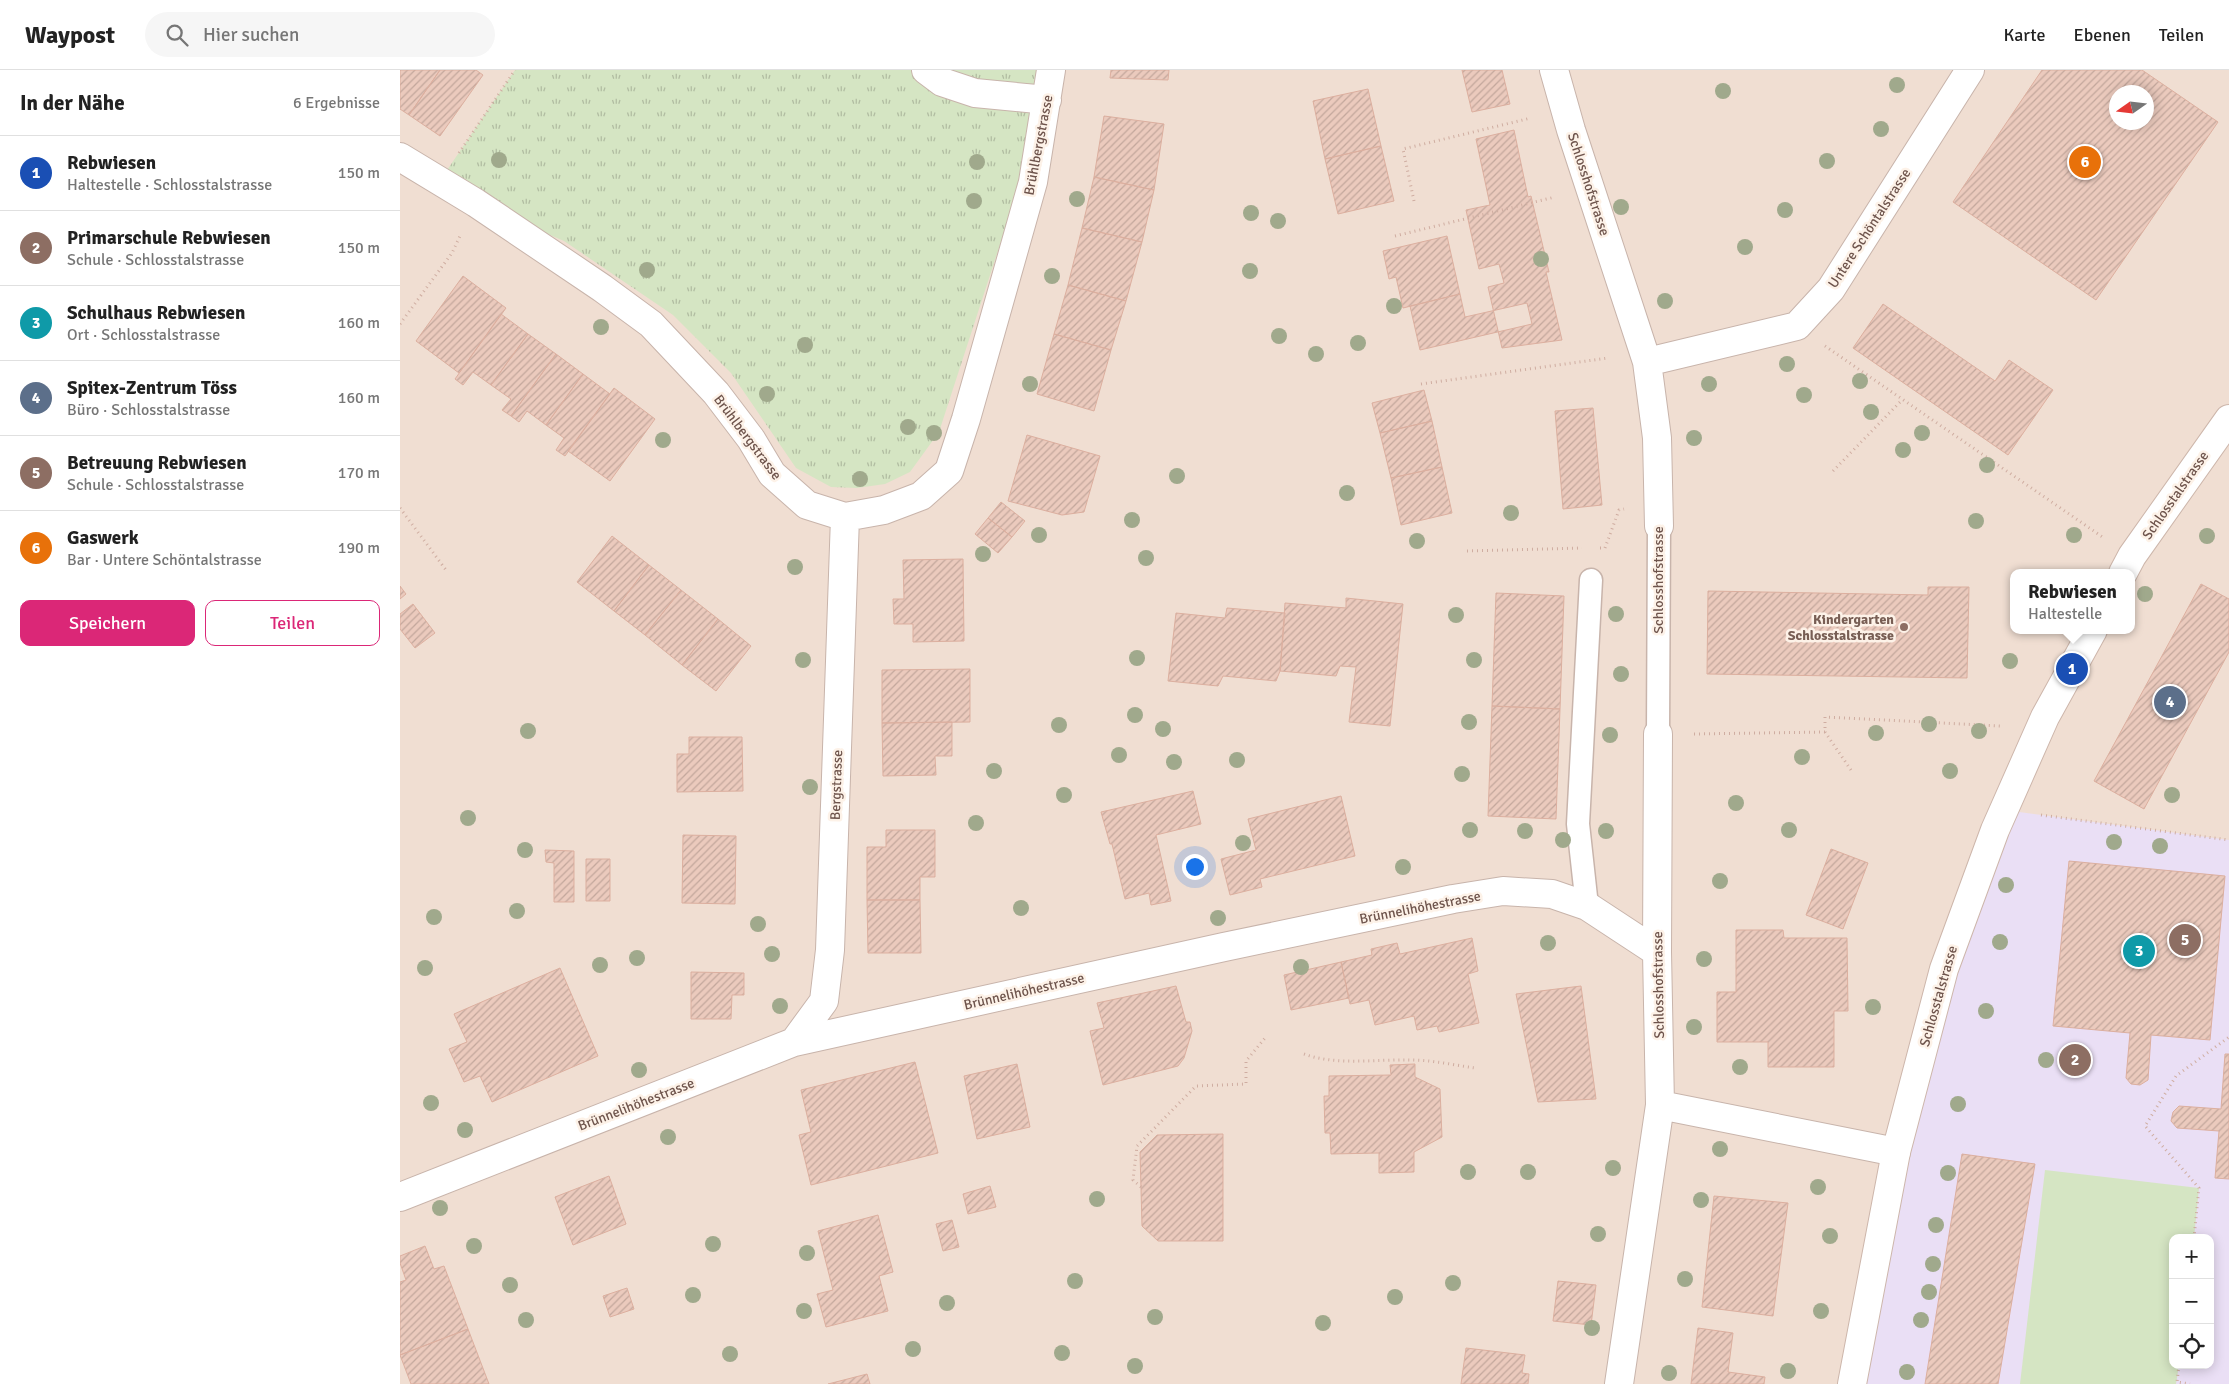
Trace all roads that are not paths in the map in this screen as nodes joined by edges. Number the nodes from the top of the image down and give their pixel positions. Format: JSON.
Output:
{"nodes":[{"id":1,"x":926,"y":70,"type":"edge"},
{"id":2,"x":1051,"y":70,"type":"edge"},
{"id":3,"x":1554,"y":70,"type":"edge"},
{"id":4,"x":1970,"y":70,"type":"edge"},
{"id":5,"x":1047,"y":100,"type":"junction"},
{"id":6,"x":400,"y":157,"type":"edge"},
{"id":7,"x":1647,"y":362,"type":"junction"},
{"id":8,"x":2229,"y":419,"type":"edge"},
{"id":9,"x":845,"y":517,"type":"junction"},
{"id":10,"x":1658,"y":526,"type":"joint"},
{"id":11,"x":2125,"y":569,"type":"edge"},
{"id":12,"x":1591,"y":580,"type":"dead end"},
{"id":13,"x":2090,"y":634,"type":"edge"},
{"id":14,"x":1658,"y":734,"type":"joint"},
{"id":15,"x":1587,"y":906,"type":"junction"},
{"id":16,"x":1656,"y":952,"type":"junction"},
{"id":17,"x":794,"y":1042,"type":"junction"},
{"id":18,"x":1660,"y":1104,"type":"junction"},
{"id":19,"x":1896,"y":1152,"type":"junction"},
{"id":20,"x":400,"y":1198,"type":"edge"},
{"id":21,"x":1619,"y":1384,"type":"edge"},
{"id":22,"x":1852,"y":1384,"type":"edge"}],
"edges":[{"from":1,"to":5,"type":"street"},
{"from":2,"to":5,"type":"street","name":"Brühlbergstrasse"},
{"from":3,"to":7,"type":"street","name":"Schlosshofstrasse"},
{"from":4,"to":7,"type":"street","name":"Untere Schöntalstrasse"},
{"from":5,"to":9,"type":"street","name":"Brühlbergstrasse"},
{"from":6,"to":9,"type":"street","name":"Brühlbergstrasse"},
{"from":7,"to":10,"type":"street","name":"Schlosshofstrasse"},
{"from":8,"to":11,"type":"street","name":"Schlosstalstrasse"},
{"from":9,"to":17,"type":"street","name":"Bergstrasse"},
{"from":10,"to":14,"type":"lane","name":"Schlosshofstrasse"},
{"from":12,"to":15,"type":"lane"},
{"from":13,"to":19,"type":"street","name":"Schlosstalstrasse"},
{"from":14,"to":16,"type":"street","name":"Schlosshofstrasse"},
{"from":15,"to":16,"type":"street","name":"Brünnelihöhestrasse"},
{"from":15,"to":17,"type":"street","name":"Brünnelihöhestrasse"},
{"from":16,"to":18,"type":"street","name":"Schlosshofstrasse"},
{"from":17,"to":20,"type":"street","name":"Brünnelihöhestrasse"},
{"from":18,"to":19,"type":"street"},
{"from":18,"to":21,"type":"street","name":"Schlosshofstrasse"},
{"from":19,"to":22,"type":"street","name":"Schlosstalstrasse"}]}
